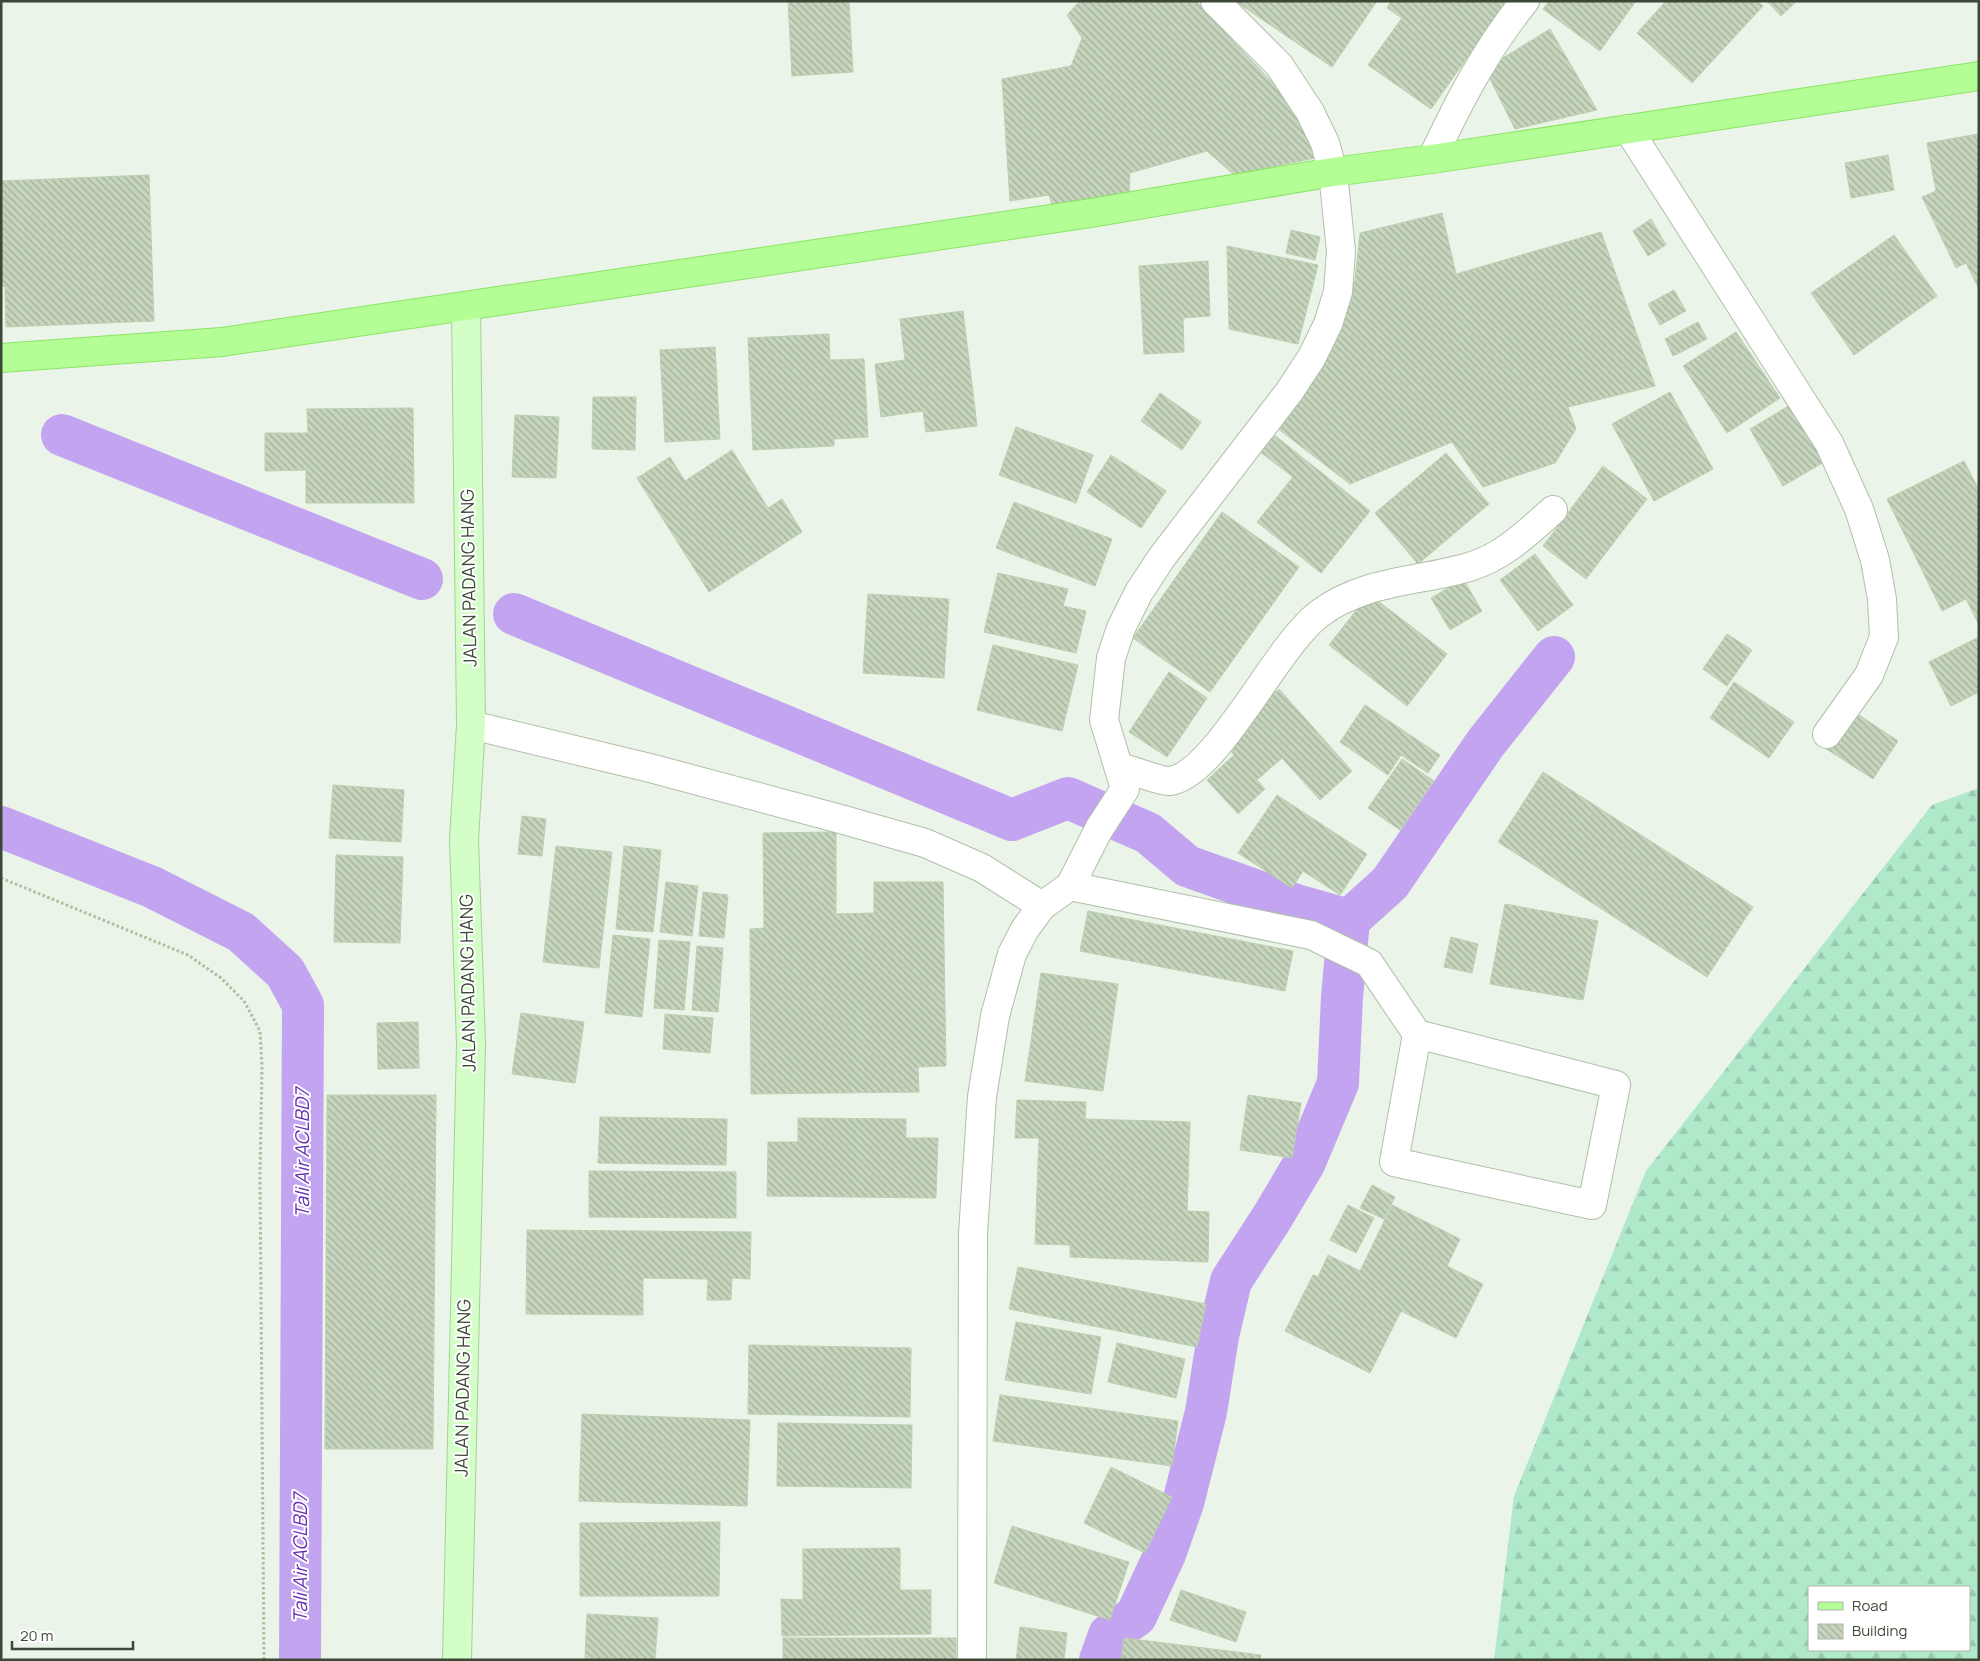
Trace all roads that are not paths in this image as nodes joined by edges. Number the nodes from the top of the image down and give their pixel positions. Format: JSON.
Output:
{"nodes":[{"id":1,"x":1215,"y":1,"type":"edge"},
{"id":2,"x":1525,"y":1,"type":"edge"},
{"id":3,"x":1979,"y":76,"type":"edge"},
{"id":4,"x":1628,"y":129,"type":"junction"},
{"id":5,"x":1432,"y":159,"type":"junction"},
{"id":6,"x":1333,"y":172,"type":"junction"},
{"id":7,"x":466,"y":306,"type":"junction"},
{"id":8,"x":1,"y":358,"type":"edge"},
{"id":9,"x":1553,"y":510,"type":"dead end"},
{"id":10,"x":471,"y":725,"type":"junction"},
{"id":11,"x":1827,"y":734,"type":"dead end"},
{"id":12,"x":1122,"y":778,"type":"junction"},
{"id":13,"x":1070,"y":886,"type":"junction"},
{"id":14,"x":1042,"y":906,"type":"junction"},
{"id":15,"x":1417,"y":1034,"type":"junction"},
{"id":16,"x":457,"y":1660,"type":"edge"},
{"id":17,"x":972,"y":1660,"type":"edge"}],
"edges":[{"from":1,"to":6,"type":"street"},
{"from":2,"to":5,"type":"street"},
{"from":3,"to":4,"type":"main road"},
{"from":4,"to":5,"type":"main road"},
{"from":4,"to":11,"type":"street"},
{"from":5,"to":6,"type":"main road"},
{"from":6,"to":7,"type":"main road"},
{"from":6,"to":12,"type":"street"},
{"from":7,"to":8,"type":"main road"},
{"from":7,"to":10,"type":"main road","name":"JALAN PADANG HANG"},
{"from":9,"to":12,"type":"street"},
{"from":10,"to":14,"type":"street"},
{"from":10,"to":16,"type":"main road","name":"JALAN PADANG HANG"},
{"from":12,"to":13,"type":"street"},
{"from":13,"to":14,"type":"street"},
{"from":13,"to":15,"type":"street"},
{"from":14,"to":17,"type":"street"},
{"from":15,"to":15,"type":"street"}]}
